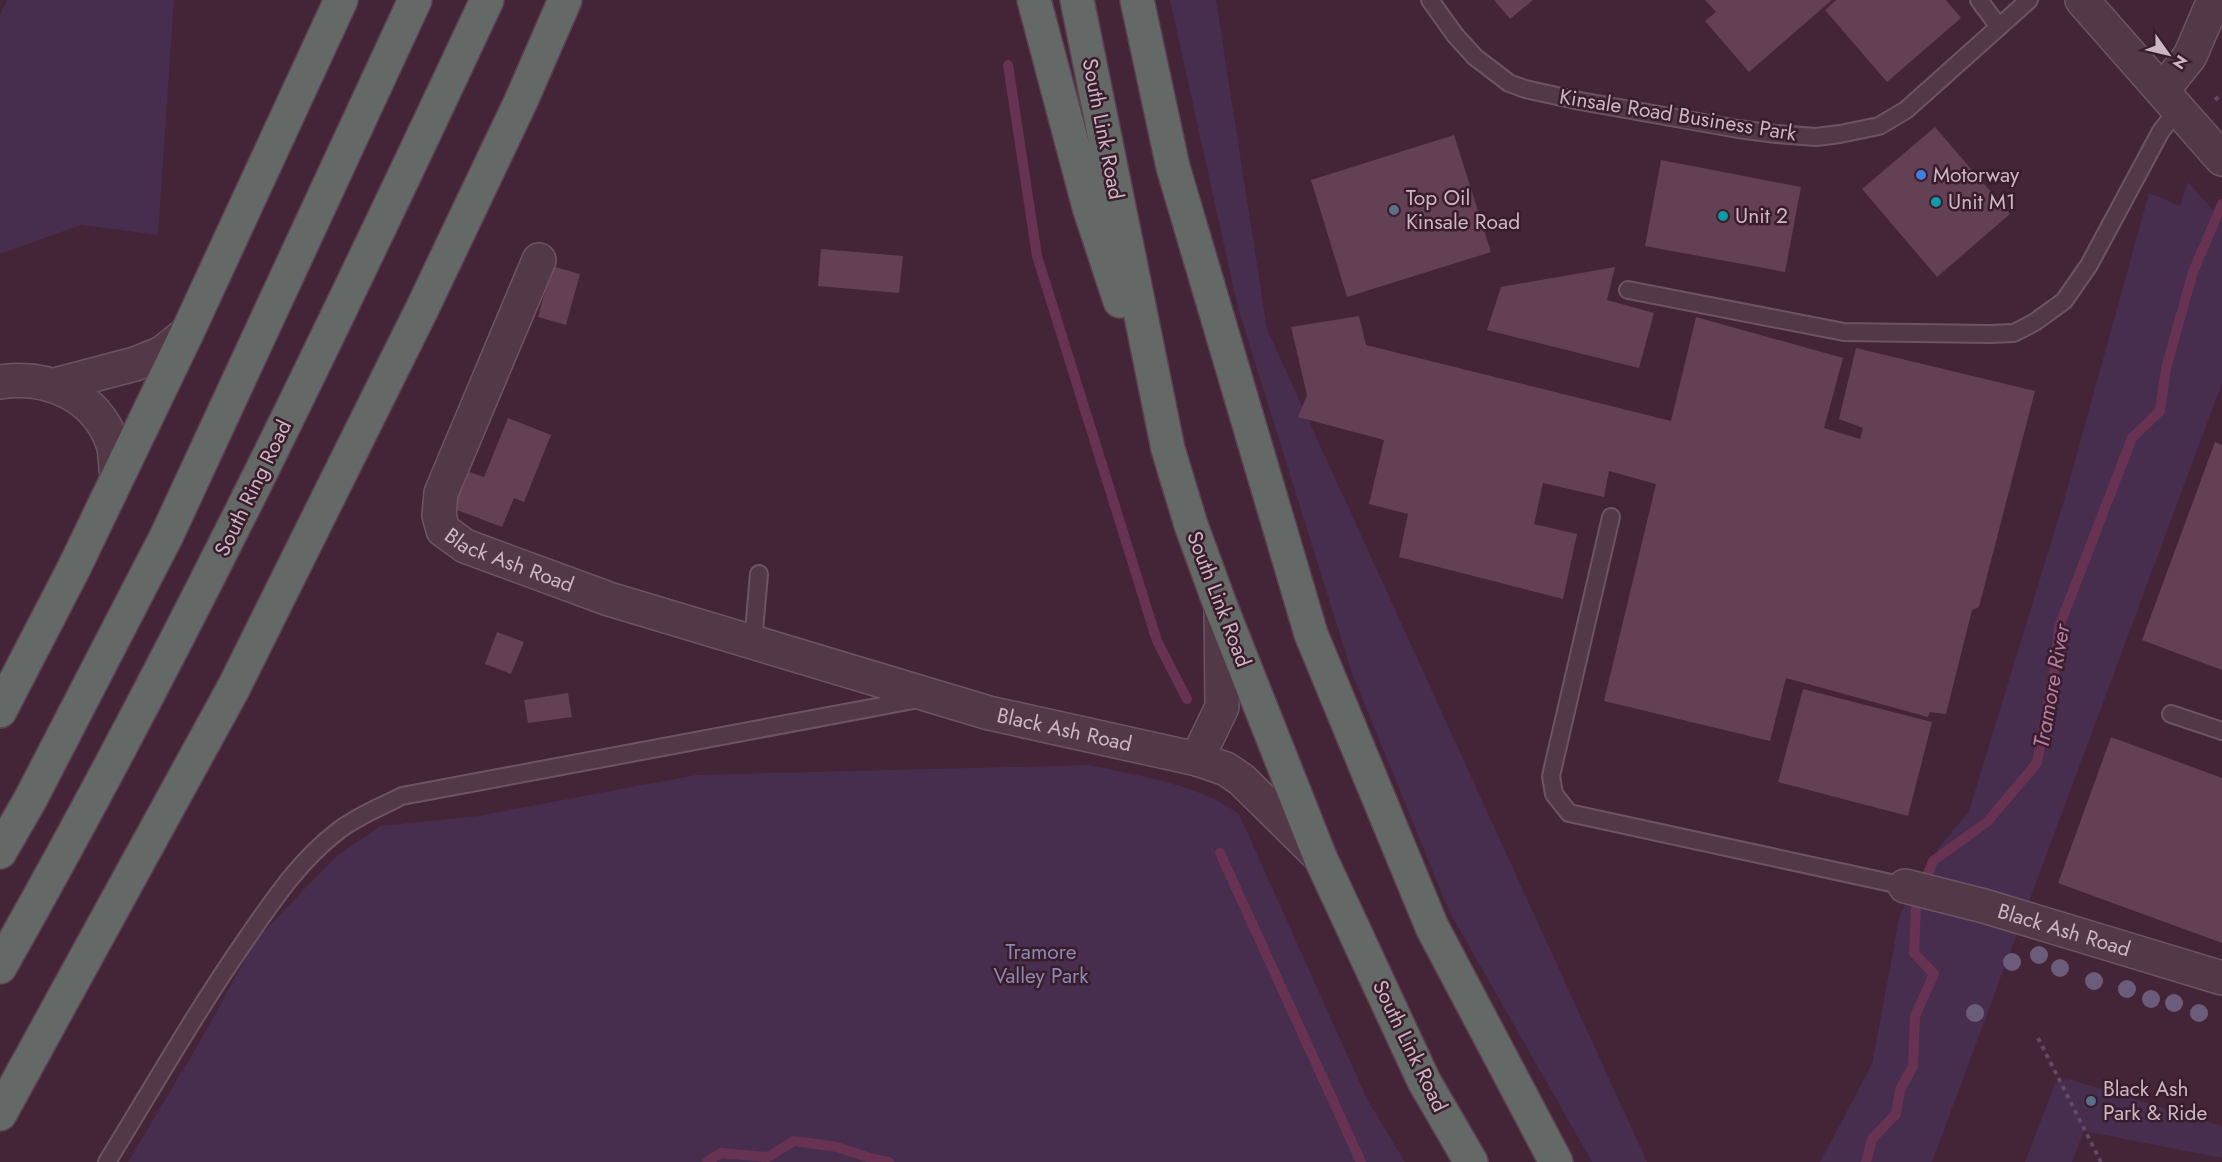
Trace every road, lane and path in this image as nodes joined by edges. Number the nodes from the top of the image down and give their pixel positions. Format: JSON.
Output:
{"nodes":[{"id":1,"x":341,"y":0,"type":"edge"},
{"id":2,"x":415,"y":0,"type":"edge"},
{"id":3,"x":488,"y":0,"type":"edge"},
{"id":4,"x":565,"y":0,"type":"edge"},
{"id":5,"x":577,"y":0,"type":"edge"},
{"id":6,"x":1034,"y":0,"type":"edge"},
{"id":7,"x":1077,"y":0,"type":"edge"},
{"id":8,"x":1137,"y":0,"type":"edge"},
{"id":9,"x":1430,"y":0,"type":"edge"},
{"id":10,"x":1979,"y":0,"type":"edge"},
{"id":11,"x":2029,"y":0,"type":"edge"},
{"id":12,"x":2082,"y":0,"type":"edge"},
{"id":13,"x":2214,"y":0,"type":"edge"},
{"id":14,"x":1999,"y":27,"type":"junction"},
{"id":15,"x":521,"y":101,"type":"junction"},
{"id":16,"x":2177,"y":108,"type":"junction"},
{"id":17,"x":2222,"y":159,"type":"edge"},
{"id":18,"x":539,"y":260,"type":"dead end"},
{"id":19,"x":1628,"y":290,"type":"dead end"},
{"id":20,"x":187,"y":333,"type":"junction"},
{"id":21,"x":0,"y":382,"type":"edge"},
{"id":22,"x":55,"y":385,"type":"junction"},
{"id":23,"x":1168,"y":448,"type":"junction"},
{"id":24,"x":117,"y":476,"type":"junction"},
{"id":25,"x":1611,"y":517,"type":"dead end"},
{"id":26,"x":759,"y":574,"type":"dead end"},
{"id":27,"x":1221,"y":608,"type":"junction"},
{"id":28,"x":753,"y":642,"type":"junction"},
{"id":29,"x":934,"y":696,"type":"junction"},
{"id":30,"x":0,"y":711,"type":"edge"},
{"id":31,"x":2171,"y":714,"type":"dead end"},
{"id":32,"x":2222,"y":731,"type":"edge"},
{"id":33,"x":1197,"y":759,"type":"junction"},
{"id":34,"x":0,"y":852,"type":"edge"},
{"id":35,"x":1320,"y":857,"type":"junction"},
{"id":36,"x":1905,"y":886,"type":"joint"},
{"id":37,"x":0,"y":967,"type":"edge"},
{"id":38,"x":2222,"y":978,"type":"edge"},
{"id":39,"x":2038,"y":1038,"type":"dead end"},
{"id":40,"x":0,"y":1114,"type":"edge"},
{"id":41,"x":107,"y":1162,"type":"edge"},
{"id":42,"x":1471,"y":1162,"type":"edge"},
{"id":43,"x":1556,"y":1162,"type":"edge"},
{"id":44,"x":2101,"y":1162,"type":"edge"}],
"edges":[{"from":1,"to":20,"type":"highway"},
{"from":2,"to":34,"type":"highway"},
{"from":3,"to":37,"type":"highway","name":"South Ring Road"},
{"from":4,"to":15,"type":"highway"},
{"from":5,"to":15,"type":"highway"},
{"from":6,"to":23,"type":"highway"},
{"from":7,"to":23,"type":"highway","name":"South Link Road"},
{"from":8,"to":43,"type":"highway"},
{"from":9,"to":14,"type":"lane","name":"Kinsale Road Business Park"},
{"from":10,"to":14,"type":"lane"},
{"from":11,"to":14,"type":"lane","name":"Kinsale Road Business Park"},
{"from":12,"to":16,"type":"street"},
{"from":13,"to":16,"type":"street"},
{"from":15,"to":40,"type":"highway"},
{"from":16,"to":17,"type":"street"},
{"from":16,"to":19,"type":"lane"},
{"from":18,"to":28,"type":"street","name":"Black Ash Road"},
{"from":20,"to":22,"type":"street"},
{"from":20,"to":24,"type":"highway"},
{"from":21,"to":22,"type":"street"},
{"from":22,"to":24,"type":"street"},
{"from":23,"to":27,"type":"highway","name":"South Link Road"},
{"from":24,"to":30,"type":"highway"},
{"from":25,"to":36,"type":"lane"},
{"from":26,"to":28,"type":"lane"},
{"from":27,"to":33,"type":"street"},
{"from":27,"to":35,"type":"highway","name":"South Link Road"},
{"from":28,"to":29,"type":"street","name":"Black Ash Road"},
{"from":29,"to":33,"type":"street","name":"Black Ash Road"},
{"from":29,"to":41,"type":"lane"},
{"from":31,"to":32,"type":"lane"},
{"from":33,"to":35,"type":"street","name":"Black Ash Road"},
{"from":35,"to":42,"type":"highway","name":"South Link Road"},
{"from":36,"to":38,"type":"street","name":"Black Ash Road"},
{"from":39,"to":44,"type":"path"}]}
